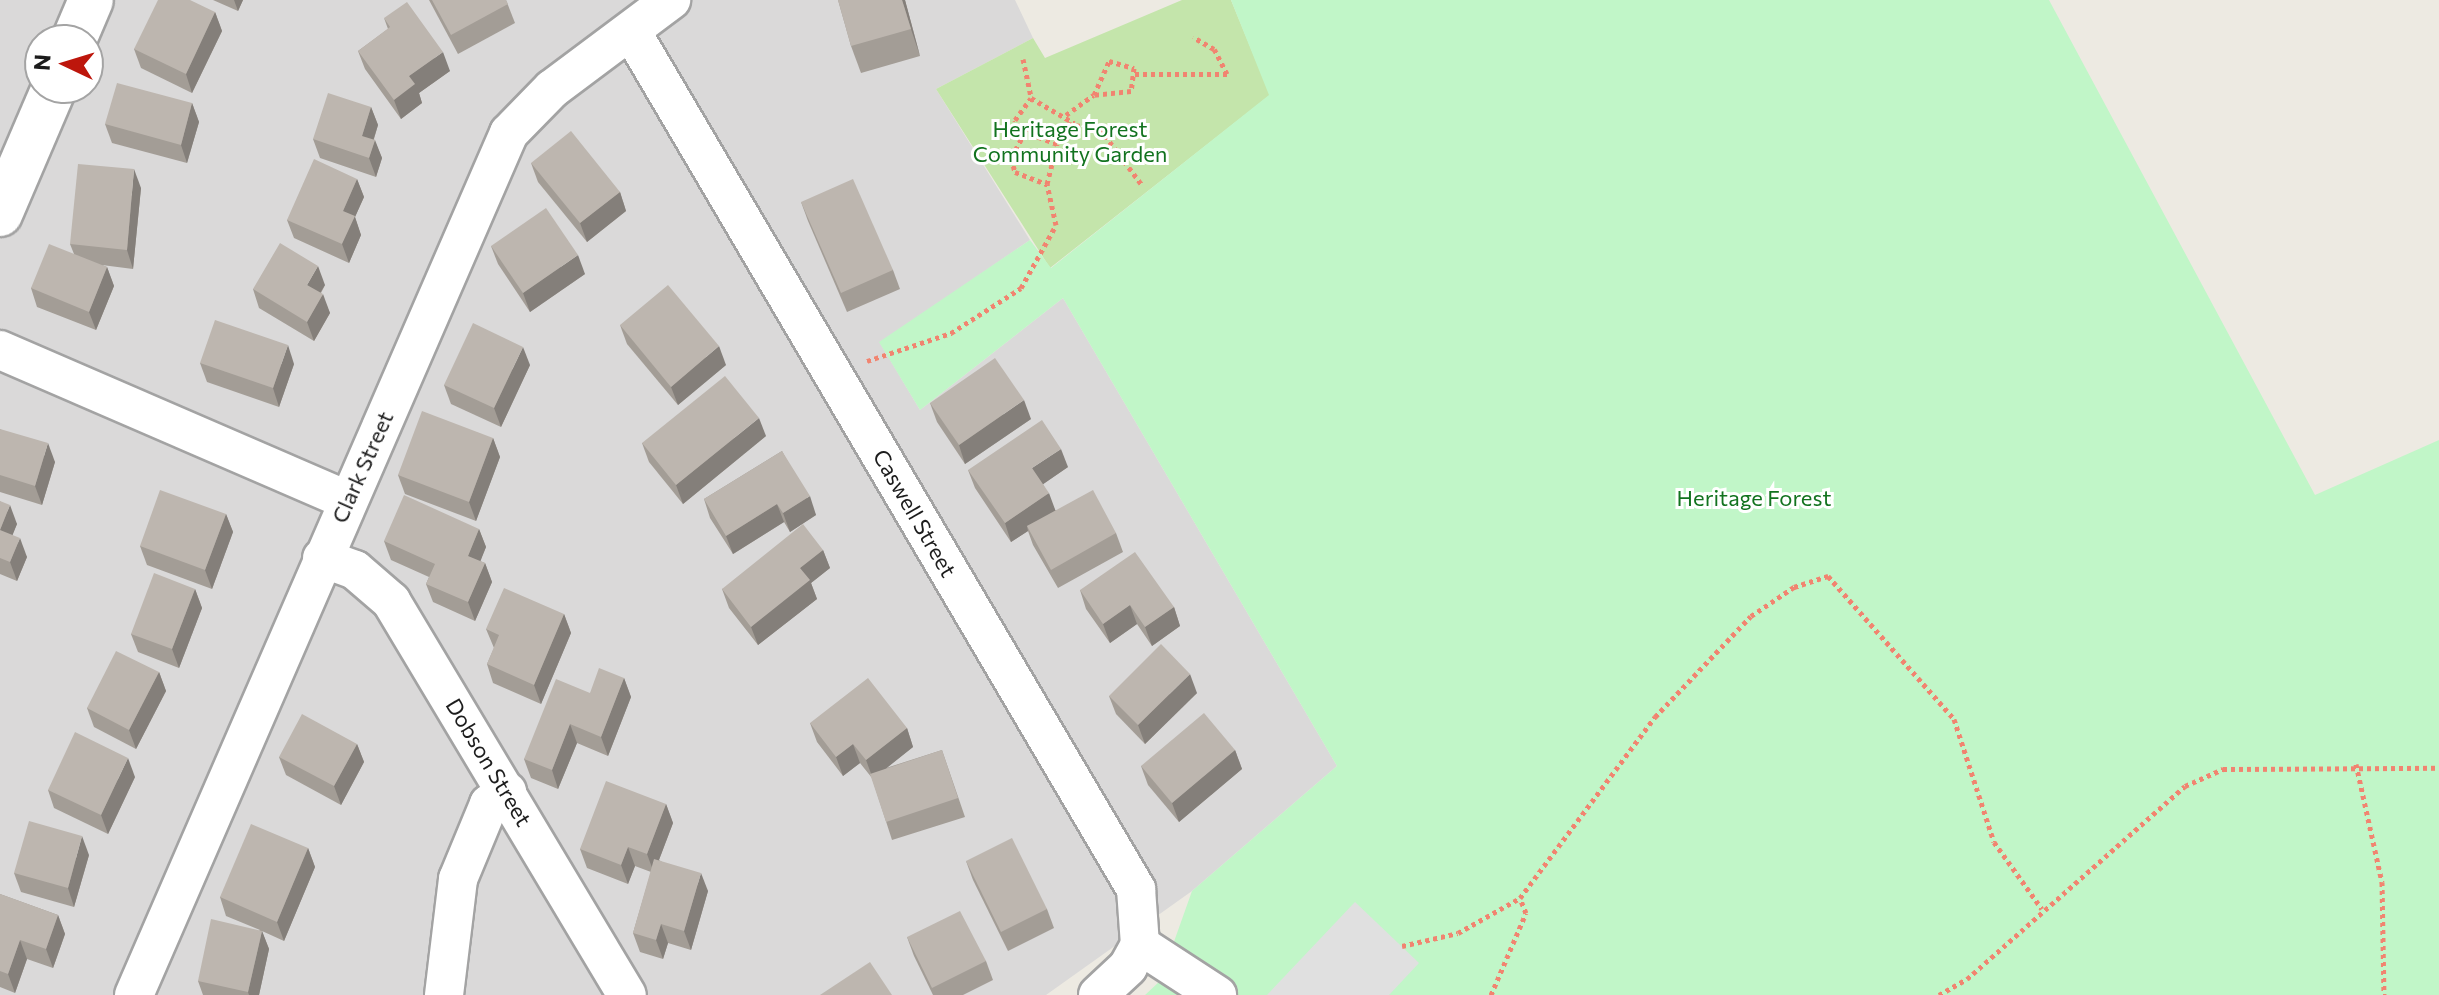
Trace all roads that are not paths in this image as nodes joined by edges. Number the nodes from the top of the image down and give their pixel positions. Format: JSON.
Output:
{"nodes":[{"id":1,"x":91,"y":0,"type":"edge"},
{"id":2,"x":671,"y":0,"type":"edge"},
{"id":3,"x":81,"y":24,"type":"edge"},
{"id":4,"x":631,"y":31,"type":"junction"},
{"id":5,"x":47,"y":104,"type":"edge"},
{"id":6,"x":0,"y":214,"type":"edge"},
{"id":7,"x":0,"y":350,"type":"edge"},
{"id":8,"x":347,"y":500,"type":"junction"},
{"id":9,"x":322,"y":558,"type":"junction"},
{"id":10,"x":507,"y":792,"type":"junction"},
{"id":11,"x":1140,"y":945,"type":"junction"},
{"id":12,"x":134,"y":995,"type":"edge"},
{"id":13,"x":444,"y":995,"type":"edge"},
{"id":14,"x":627,"y":995,"type":"edge"},
{"id":15,"x":1098,"y":995,"type":"edge"},
{"id":16,"x":1217,"y":995,"type":"edge"}],
"edges":[{"from":1,"to":3,"type":"street"},
{"from":2,"to":4,"type":"street","name":"Clark Street"},
{"from":4,"to":8,"type":"street","name":"Clark Street"},
{"from":4,"to":11,"type":"street","name":"Caswell Street"},
{"from":5,"to":6,"type":"street"},
{"from":7,"to":8,"type":"street"},
{"from":8,"to":9,"type":"street","name":"Clark Street"},
{"from":9,"to":10,"type":"street","name":"Dobson Street"},
{"from":9,"to":12,"type":"street","name":"Clark Street"},
{"from":10,"to":13,"type":"street"},
{"from":10,"to":14,"type":"street","name":"Dobson Street"},
{"from":11,"to":15,"type":"street"},
{"from":11,"to":16,"type":"street"}]}
